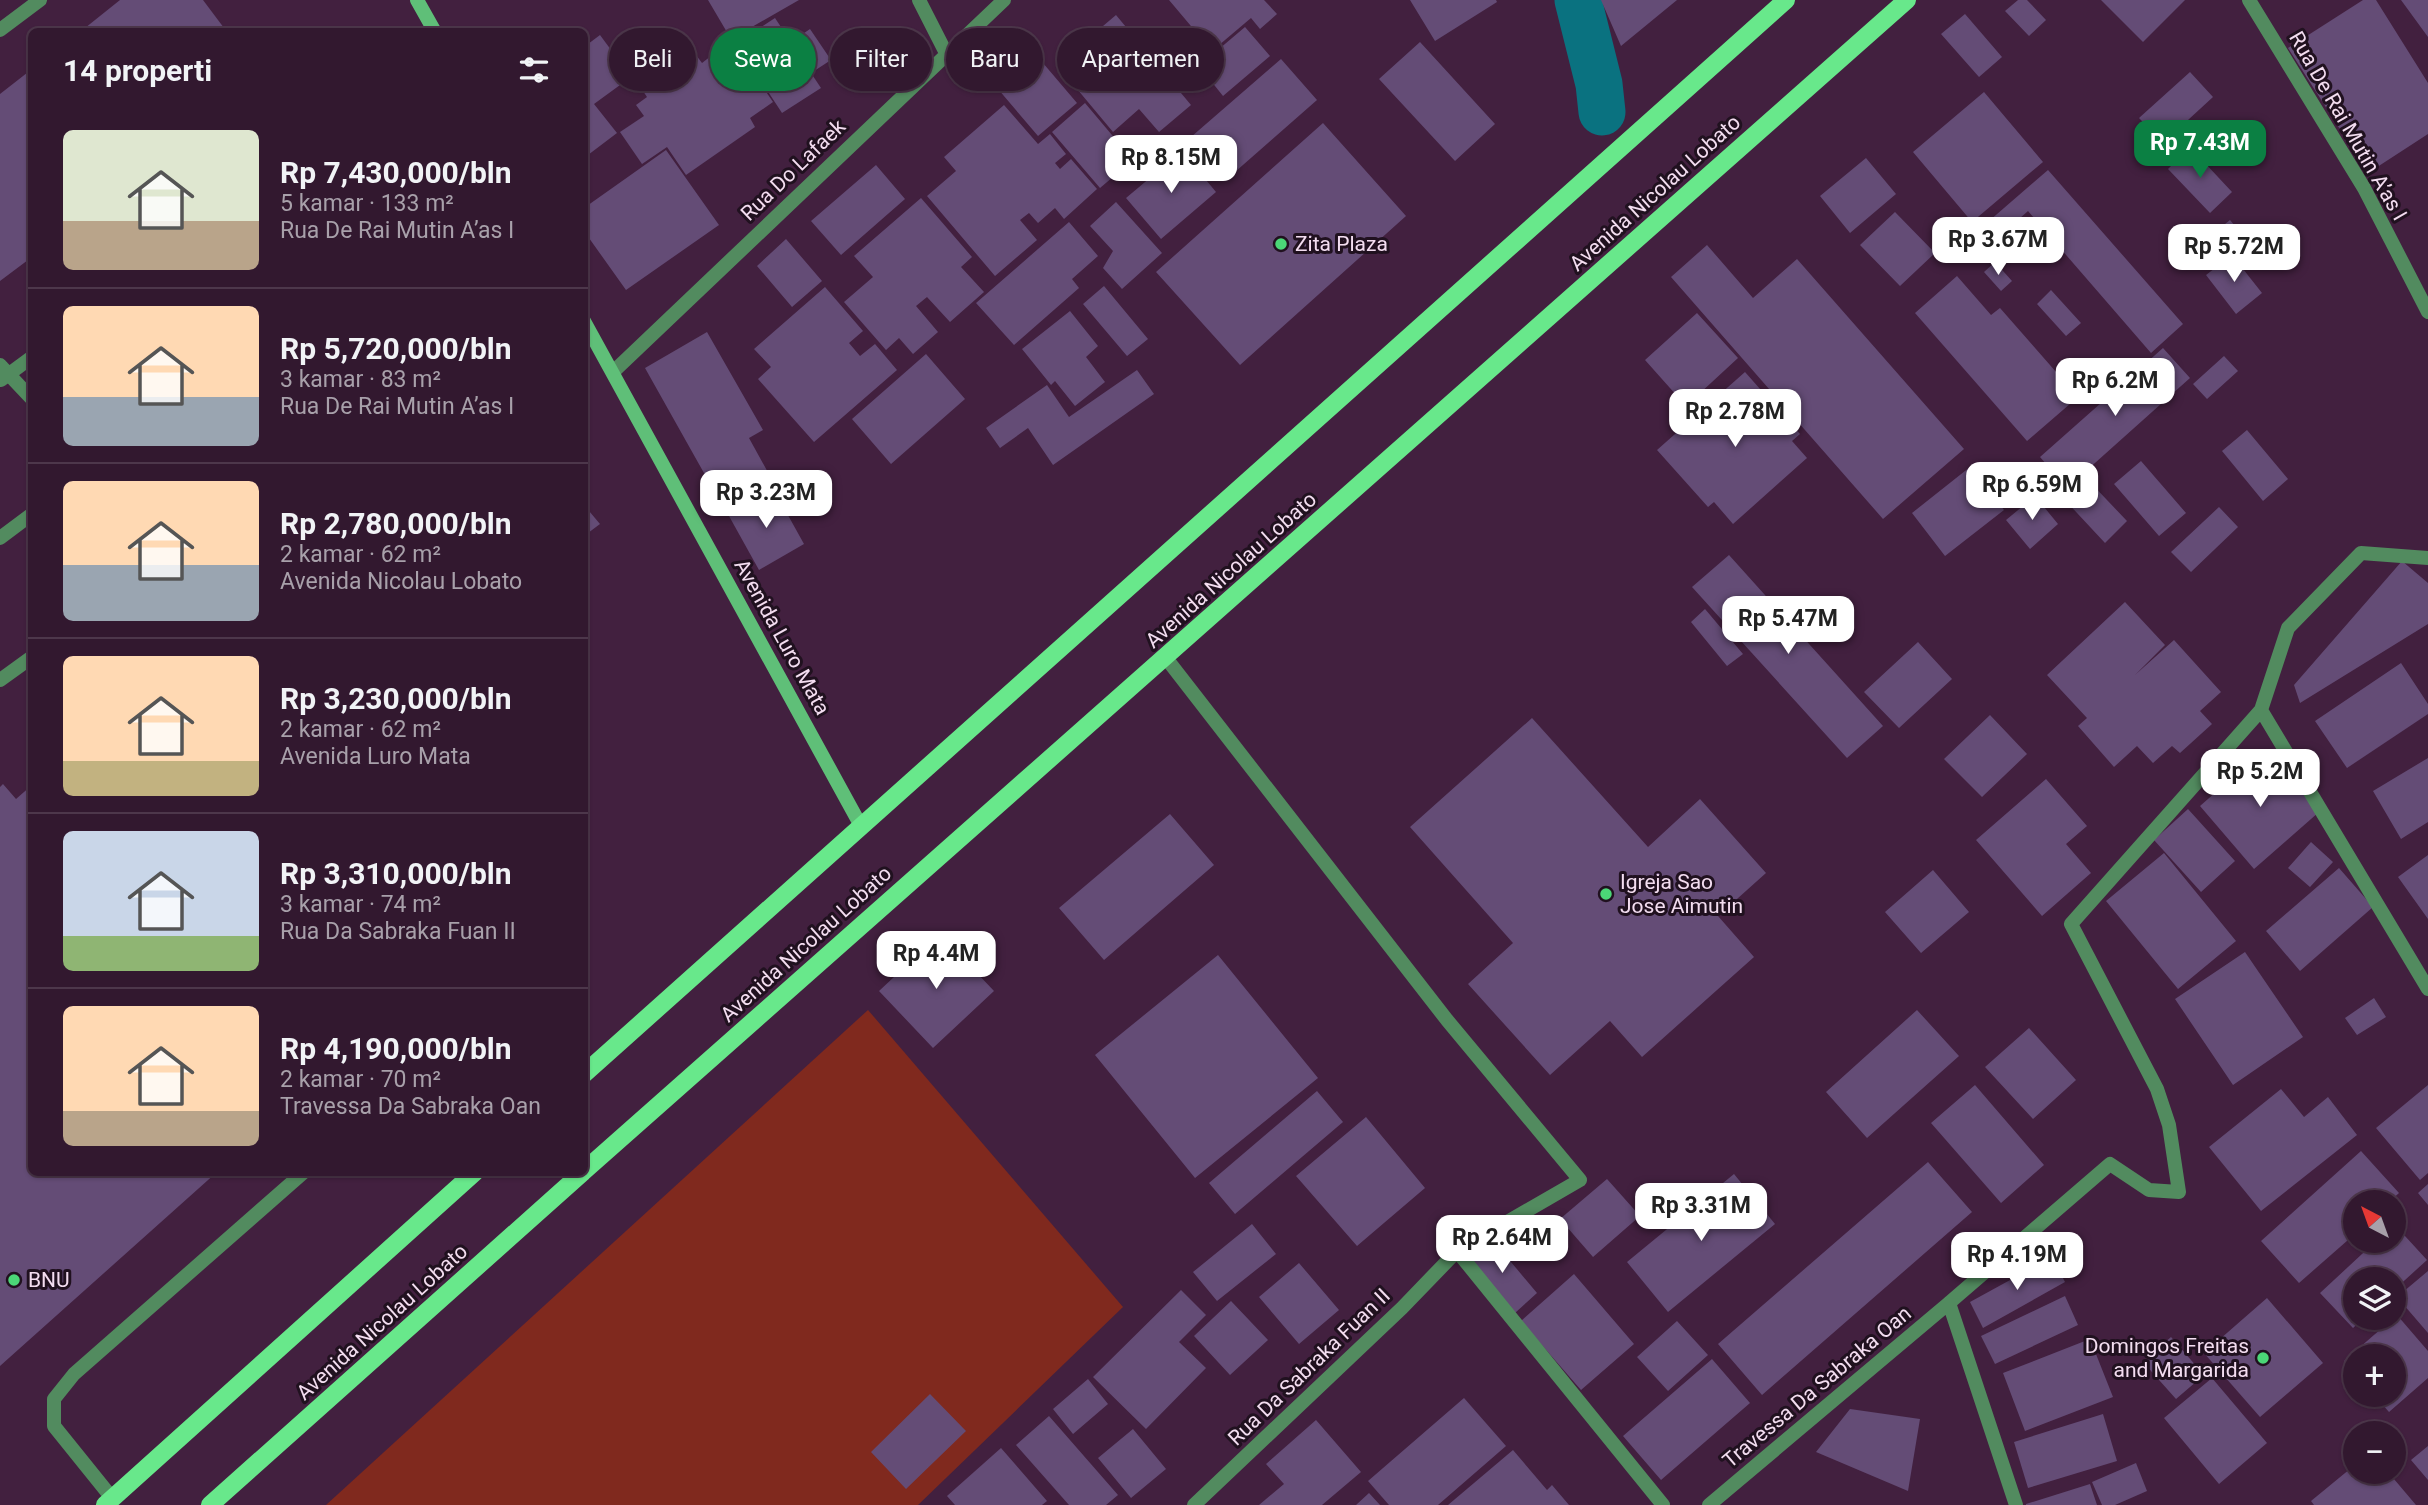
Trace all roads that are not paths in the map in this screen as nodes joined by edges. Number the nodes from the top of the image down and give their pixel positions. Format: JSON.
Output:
{"nodes":[{"id":1,"x":40,"y":0,"type":"edge"},
{"id":2,"x":417,"y":0,"type":"edge"},
{"id":3,"x":919,"y":0,"type":"edge"},
{"id":4,"x":1004,"y":0,"type":"edge"},
{"id":5,"x":1786,"y":0,"type":"edge"},
{"id":6,"x":1907,"y":0,"type":"edge"},
{"id":7,"x":2249,"y":0,"type":"edge"},
{"id":8,"x":433,"y":28,"type":"edge"},
{"id":9,"x":974,"y":28,"type":"edge"},
{"id":10,"x":0,"y":30,"type":"edge"},
{"id":11,"x":946,"y":51,"type":"edge"},
{"id":12,"x":946,"y":54,"type":"edge"},
{"id":13,"x":2428,"y":312,"type":"edge"},
{"id":14,"x":588,"y":328,"type":"edge"},
{"id":15,"x":28,"y":359,"type":"edge"},
{"id":16,"x":613,"y":372,"type":"junction"},
{"id":17,"x":2,"y":373,"type":"edge"},
{"id":18,"x":28,"y":396,"type":"edge"},
{"id":19,"x":28,"y":517,"type":"edge"},
{"id":20,"x":0,"y":538,"type":"edge"},
{"id":21,"x":2428,"y":558,"type":"edge"},
{"id":22,"x":1166,"y":658,"type":"junction"},
{"id":23,"x":28,"y":660,"type":"edge"},
{"id":24,"x":0,"y":680,"type":"edge"},
{"id":25,"x":2261,"y":710,"type":"junction"},
{"id":26,"x":861,"y":826,"type":"junction"},
{"id":27,"x":2428,"y":989,"type":"edge"},
{"id":28,"x":588,"y":1070,"type":"edge"},
{"id":29,"x":588,"y":1168,"type":"edge"},
{"id":30,"x":299,"y":1176,"type":"edge"},
{"id":31,"x":471,"y":1176,"type":"edge"},
{"id":32,"x":580,"y":1176,"type":"edge"},
{"id":33,"x":1457,"y":1251,"type":"junction"},
{"id":34,"x":1949,"y":1303,"type":"junction"},
{"id":35,"x":108,"y":1502,"type":"edge"},
{"id":36,"x":214,"y":1503,"type":"edge"},
{"id":37,"x":1200,"y":1503,"type":"edge"},
{"id":38,"x":1663,"y":1505,"type":"edge"},
{"id":39,"x":1709,"y":1505,"type":"edge"},
{"id":40,"x":2016,"y":1505,"type":"edge"}],
"edges":[{"from":1,"to":10,"type":"street"},
{"from":2,"to":8,"type":"main road"},
{"from":3,"to":11,"type":"street"},
{"from":4,"to":9,"type":"street","name":"Rua Do Lafaek"},
{"from":5,"to":26,"type":"main road"},
{"from":6,"to":22,"type":"main road","name":"Avenida Nicolau Lobato"},
{"from":7,"to":13,"type":"street","name":"Rua De Rai Mutin A’as I"},
{"from":12,"to":16,"type":"street","name":"Rua Do Lafaek"},
{"from":14,"to":16,"type":"main road","name":"Avenida Luro Mata"},
{"from":15,"to":17,"type":"street"},
{"from":16,"to":26,"type":"main road","name":"Avenida Luro Mata"},
{"from":17,"to":18,"type":"street"},
{"from":19,"to":20,"type":"street"},
{"from":21,"to":25,"type":"street"},
{"from":22,"to":29,"type":"main road","name":"Avenida Nicolau Lobato"},
{"from":22,"to":33,"type":"street","name":"Rua Da Sabraka Fuan II"},
{"from":23,"to":24,"type":"street"},
{"from":25,"to":27,"type":"street"},
{"from":25,"to":34,"type":"street","name":"Travessa Da Sabraka Oan"},
{"from":26,"to":28,"type":"main road"},
{"from":30,"to":35,"type":"street"},
{"from":31,"to":35,"type":"main road"},
{"from":32,"to":36,"type":"main road","name":"Avenida Nicolau Lobato"},
{"from":33,"to":37,"type":"street","name":"Rua Da Sabraka Fuan II"},
{"from":33,"to":38,"type":"street"},
{"from":34,"to":39,"type":"street","name":"Travessa Da Sabraka Oan"},
{"from":34,"to":40,"type":"street"}]}
